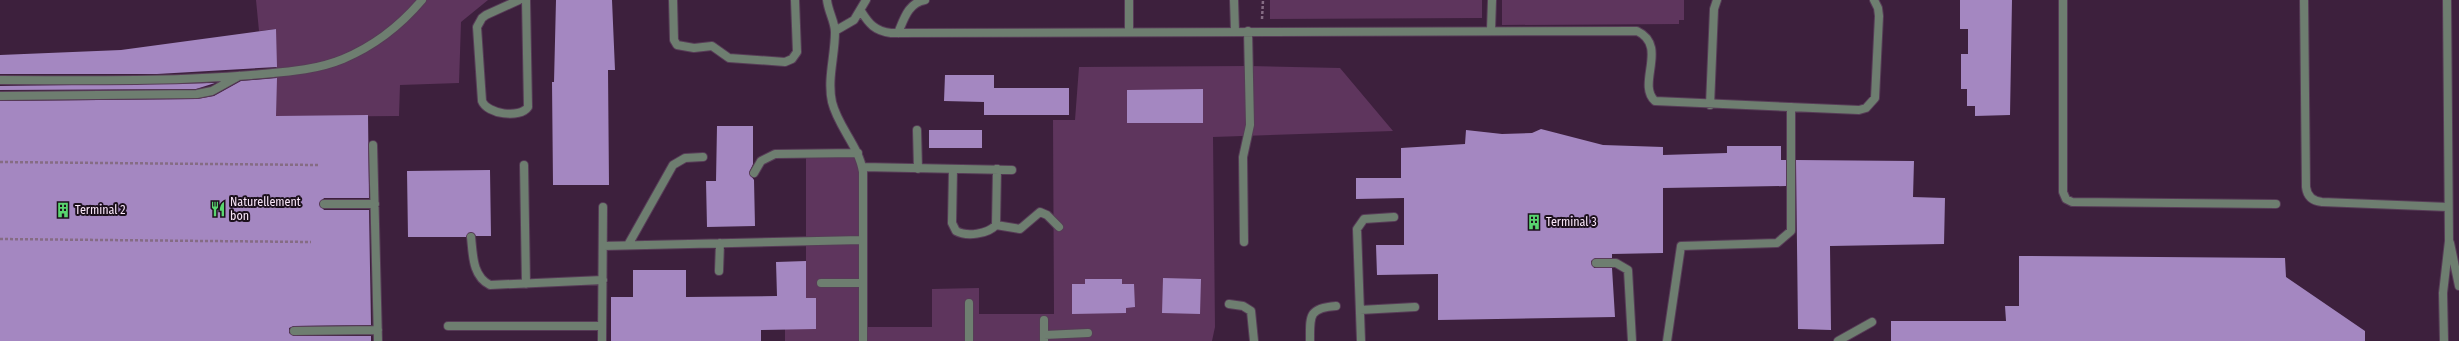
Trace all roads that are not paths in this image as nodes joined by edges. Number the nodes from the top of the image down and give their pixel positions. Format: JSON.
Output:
{"nodes":[{"id":1,"x":422,"y":0,"type":"edge"},
{"id":2,"x":519,"y":0,"type":"edge"},
{"id":3,"x":526,"y":0,"type":"edge"},
{"id":4,"x":673,"y":0,"type":"edge"},
{"id":5,"x":795,"y":0,"type":"edge"},
{"id":6,"x":827,"y":0,"type":"edge"},
{"id":7,"x":866,"y":0,"type":"edge"},
{"id":8,"x":925,"y":0,"type":"edge"},
{"id":9,"x":1129,"y":0,"type":"edge"},
{"id":10,"x":1234,"y":0,"type":"edge"},
{"id":11,"x":1492,"y":0,"type":"edge"},
{"id":12,"x":1717,"y":0,"type":"edge"},
{"id":13,"x":1874,"y":0,"type":"edge"},
{"id":14,"x":2063,"y":0,"type":"edge"},
{"id":15,"x":2304,"y":0,"type":"edge"},
{"id":16,"x":2447,"y":0,"type":"edge"},
{"id":17,"x":861,"y":10,"type":"junction"},
{"id":18,"x":1492,"y":30,"type":"junction"},
{"id":19,"x":835,"y":31,"type":"junction"},
{"id":20,"x":1235,"y":31,"type":"junction"},
{"id":21,"x":1248,"y":31,"type":"junction"},
{"id":22,"x":1129,"y":32,"type":"junction"},
{"id":23,"x":898,"y":33,"type":"junction"},
{"id":24,"x":240,"y":76,"type":"junction"},
{"id":25,"x":0,"y":80,"type":"edge"},
{"id":26,"x":0,"y":96,"type":"edge"},
{"id":27,"x":1710,"y":105,"type":"junction"},
{"id":28,"x":1792,"y":107,"type":"junction"},
{"id":29,"x":917,"y":130,"type":"dead end"},
{"id":30,"x":373,"y":144,"type":"dead end"},
{"id":31,"x":858,"y":153,"type":"junction"},
{"id":32,"x":703,"y":157,"type":"dead end"},
{"id":33,"x":524,"y":165,"type":"dead end"},
{"id":34,"x":862,"y":168,"type":"junction"},
{"id":35,"x":918,"y":169,"type":"junction"},
{"id":36,"x":953,"y":169,"type":"junction"},
{"id":37,"x":997,"y":169,"type":"junction"},
{"id":38,"x":1012,"y":170,"type":"dead end"},
{"id":39,"x":754,"y":173,"type":"dead end"},
{"id":40,"x":324,"y":204,"type":"dead end"},
{"id":41,"x":375,"y":204,"type":"junction"},
{"id":42,"x":2276,"y":204,"type":"dead end"},
{"id":43,"x":2448,"y":207,"type":"junction"},
{"id":44,"x":603,"y":208,"type":"dead end"},
{"id":45,"x":1394,"y":218,"type":"dead end"},
{"id":46,"x":996,"y":225,"type":"junction"},
{"id":47,"x":1059,"y":227,"type":"dead end"},
{"id":48,"x":471,"y":236,"type":"dead end"},
{"id":49,"x":862,"y":240,"type":"junction"},
{"id":50,"x":2449,"y":241,"type":"junction"},
{"id":51,"x":1244,"y":242,"type":"dead end"},
{"id":52,"x":720,"y":243,"type":"junction"},
{"id":53,"x":628,"y":245,"type":"junction"},
{"id":54,"x":603,"y":246,"type":"junction"},
{"id":55,"x":1596,"y":263,"type":"dead end"},
{"id":56,"x":719,"y":271,"type":"dead end"},
{"id":57,"x":602,"y":280,"type":"junction"},
{"id":58,"x":821,"y":283,"type":"dead end"},
{"id":59,"x":526,"y":284,"type":"junction"},
{"id":60,"x":862,"y":284,"type":"junction"},
{"id":61,"x":2459,"y":286,"type":"edge"},
{"id":62,"x":969,"y":303,"type":"dead end"},
{"id":63,"x":1229,"y":304,"type":"dead end"},
{"id":64,"x":1336,"y":306,"type":"dead end"},
{"id":65,"x":1415,"y":307,"type":"dead end"},
{"id":66,"x":1360,"y":310,"type":"junction"},
{"id":67,"x":1044,"y":320,"type":"dead end"},
{"id":68,"x":1872,"y":322,"type":"dead end"},
{"id":69,"x":448,"y":326,"type":"dead end"},
{"id":70,"x":602,"y":326,"type":"junction"},
{"id":71,"x":378,"y":330,"type":"junction"},
{"id":72,"x":294,"y":331,"type":"dead end"},
{"id":73,"x":1088,"y":334,"type":"dead end"},
{"id":74,"x":1044,"y":338,"type":"edge"},
{"id":75,"x":378,"y":341,"type":"edge"},
{"id":76,"x":602,"y":341,"type":"edge"},
{"id":77,"x":862,"y":341,"type":"edge"},
{"id":78,"x":969,"y":341,"type":"edge"},
{"id":79,"x":1254,"y":341,"type":"edge"},
{"id":80,"x":1310,"y":341,"type":"edge"},
{"id":81,"x":1361,"y":341,"type":"edge"},
{"id":82,"x":1632,"y":341,"type":"edge"},
{"id":83,"x":1667,"y":341,"type":"edge"},
{"id":84,"x":1838,"y":341,"type":"edge"},
{"id":85,"x":2444,"y":341,"type":"edge"}],
"edges":[{"from":1,"to":24,"type":"street"},
{"from":2,"to":3,"type":"street"},
{"from":4,"to":5,"type":"street"},
{"from":6,"to":19,"type":"street"},
{"from":7,"to":17,"type":"street"},
{"from":8,"to":23,"type":"street"},
{"from":9,"to":22,"type":"street"},
{"from":10,"to":20,"type":"street"},
{"from":11,"to":18,"type":"street"},
{"from":12,"to":27,"type":"street"},
{"from":13,"to":28,"type":"street"},
{"from":14,"to":42,"type":"street"},
{"from":15,"to":43,"type":"street"},
{"from":16,"to":43,"type":"street"},
{"from":17,"to":19,"type":"street"},
{"from":17,"to":23,"type":"street"},
{"from":18,"to":21,"type":"street"},
{"from":18,"to":27,"type":"street"},
{"from":19,"to":31,"type":"street"},
{"from":20,"to":21,"type":"street"},
{"from":20,"to":22,"type":"street"},
{"from":21,"to":51,"type":"street"},
{"from":22,"to":23,"type":"street"},
{"from":24,"to":25,"type":"street"},
{"from":24,"to":26,"type":"street"},
{"from":27,"to":28,"type":"street"},
{"from":28,"to":83,"type":"street"},
{"from":29,"to":35,"type":"street"},
{"from":30,"to":41,"type":"street"},
{"from":31,"to":34,"type":"street"},
{"from":31,"to":39,"type":"street"},
{"from":32,"to":53,"type":"street"},
{"from":33,"to":59,"type":"street"},
{"from":34,"to":35,"type":"street"},
{"from":34,"to":49,"type":"street"},
{"from":35,"to":36,"type":"street"},
{"from":36,"to":37,"type":"street"},
{"from":36,"to":46,"type":"street"},
{"from":37,"to":38,"type":"street"},
{"from":37,"to":46,"type":"street"},
{"from":40,"to":41,"type":"street"},
{"from":41,"to":71,"type":"street"},
{"from":43,"to":50,"type":"street"},
{"from":44,"to":54,"type":"street"},
{"from":45,"to":66,"type":"street"},
{"from":46,"to":47,"type":"street"},
{"from":48,"to":59,"type":"street"},
{"from":49,"to":52,"type":"street"},
{"from":49,"to":60,"type":"street"},
{"from":50,"to":61,"type":"street"},
{"from":50,"to":85,"type":"street"},
{"from":52,"to":53,"type":"street"},
{"from":52,"to":56,"type":"street"},
{"from":53,"to":54,"type":"street"},
{"from":54,"to":57,"type":"street"},
{"from":55,"to":82,"type":"street"},
{"from":57,"to":59,"type":"street"},
{"from":57,"to":70,"type":"street"},
{"from":58,"to":60,"type":"street"},
{"from":60,"to":77,"type":"street"},
{"from":62,"to":78,"type":"street"},
{"from":63,"to":79,"type":"street"},
{"from":64,"to":80,"type":"street"},
{"from":65,"to":66,"type":"street"},
{"from":66,"to":81,"type":"street"},
{"from":67,"to":74,"type":"street"},
{"from":68,"to":84,"type":"street"},
{"from":69,"to":70,"type":"street"},
{"from":70,"to":76,"type":"street"},
{"from":71,"to":72,"type":"street"},
{"from":71,"to":75,"type":"street"},
{"from":73,"to":74,"type":"street"}]}
